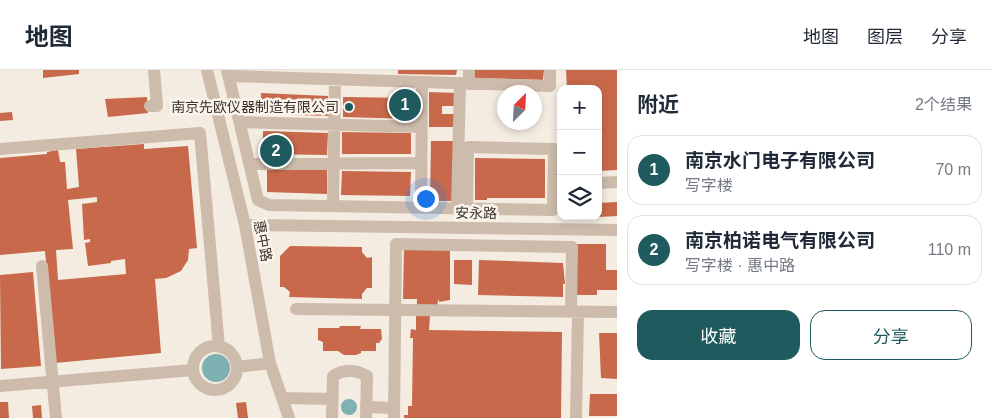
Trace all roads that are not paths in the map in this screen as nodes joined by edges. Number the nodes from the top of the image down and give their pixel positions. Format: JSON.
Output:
{"nodes":[{"id":1,"x":154,"y":70,"type":"edge"},
{"id":2,"x":207,"y":70,"type":"edge"},
{"id":3,"x":469,"y":70,"type":"edge"},
{"id":4,"x":550,"y":70,"type":"edge"},
{"id":5,"x":392,"y":76,"type":"edge"},
{"id":6,"x":228,"y":77,"type":"edge"},
{"id":7,"x":334,"y":80,"type":"junction"},
{"id":8,"x":422,"y":82,"type":"junction"},
{"id":9,"x":464,"y":84,"type":"junction"},
{"id":10,"x":211,"y":88,"type":"junction"},
{"id":11,"x":150,"y":106,"type":"dead end"},
{"id":12,"x":240,"y":122,"type":"junction"},
{"id":13,"x":335,"y":124,"type":"junction"},
{"id":14,"x":421,"y":126,"type":"junction"},
{"id":15,"x":0,"y":149,"type":"edge"},
{"id":16,"x":421,"y":163,"type":"junction"},
{"id":17,"x":250,"y":164,"type":"junction"},
{"id":18,"x":334,"y":164,"type":"junction"},
{"id":19,"x":617,"y":182,"type":"edge"},
{"id":20,"x":602,"y":183,"type":"edge"},
{"id":21,"x":333,"y":206,"type":"junction"},
{"id":22,"x":420,"y":208,"type":"junction"},
{"id":23,"x":462,"y":208,"type":"junction"},
{"id":24,"x":245,"y":225,"type":"junction"},
{"id":25,"x":397,"y":227,"type":"junction"},
{"id":26,"x":617,"y":230,"type":"edge"},
{"id":27,"x":396,"y":244,"type":"junction"},
{"id":28,"x":42,"y":266,"type":"dead end"},
{"id":29,"x":296,"y":309,"type":"dead end"},
{"id":30,"x":395,"y":310,"type":"junction"},
{"id":31,"x":574,"y":312,"type":"junction"},
{"id":32,"x":617,"y":312,"type":"edge"},
{"id":33,"x":219,"y":347,"type":"junction"},
{"id":34,"x":270,"y":363,"type":"junction"},
{"id":35,"x":237,"y":367,"type":"junction"},
{"id":36,"x":193,"y":370,"type":"junction"},
{"id":37,"x":52,"y":382,"type":"junction"},
{"id":38,"x":0,"y":386,"type":"edge"},
{"id":39,"x":282,"y":398,"type":"junction"},
{"id":40,"x":332,"y":399,"type":"junction"},
{"id":41,"x":366,"y":413,"type":"edge"},
{"id":42,"x":394,"y":413,"type":"edge"},
{"id":43,"x":56,"y":418,"type":"edge"},
{"id":44,"x":289,"y":418,"type":"edge"},
{"id":45,"x":332,"y":418,"type":"edge"},
{"id":46,"x":576,"y":418,"type":"edge"}],
"edges":[{"from":1,"to":11,"type":"street"},
{"from":2,"to":10,"type":"street","name":"惠中路"},
{"from":3,"to":9,"type":"street"},
{"from":4,"to":9,"type":"street"},
{"from":5,"to":7,"type":"street"},
{"from":5,"to":8,"type":"street"},
{"from":6,"to":7,"type":"street"},
{"from":6,"to":10,"type":"street"},
{"from":6,"to":12,"type":"street"},
{"from":7,"to":13,"type":"street"},
{"from":8,"to":9,"type":"street"},
{"from":8,"to":14,"type":"street"},
{"from":9,"to":23,"type":"street"},
{"from":10,"to":24,"type":"street","name":"惠中路"},
{"from":12,"to":13,"type":"street"},
{"from":12,"to":17,"type":"street"},
{"from":13,"to":14,"type":"street"},
{"from":13,"to":18,"type":"street"},
{"from":14,"to":16,"type":"street"},
{"from":15,"to":33,"type":"street"},
{"from":16,"to":18,"type":"street"},
{"from":16,"to":22,"type":"street"},
{"from":17,"to":18,"type":"street"},
{"from":17,"to":21,"type":"street"},
{"from":18,"to":21,"type":"street"},
{"from":19,"to":20,"type":"street"},
{"from":21,"to":22,"type":"street"},
{"from":22,"to":23,"type":"street"},
{"from":23,"to":23,"type":"street"},
{"from":24,"to":25,"type":"street","name":"安永路"},
{"from":24,"to":34,"type":"street","name":"惠中路"},
{"from":25,"to":26,"type":"street","name":"安永路"},
{"from":25,"to":27,"type":"street"},
{"from":27,"to":30,"type":"street"},
{"from":27,"to":31,"type":"street"},
{"from":28,"to":37,"type":"street"},
{"from":29,"to":30,"type":"street"},
{"from":30,"to":31,"type":"street"},
{"from":30,"to":42,"type":"street"},
{"from":31,"to":32,"type":"street"},
{"from":31,"to":46,"type":"street"},
{"from":33,"to":35,"type":"street"},
{"from":33,"to":36,"type":"street"},
{"from":34,"to":35,"type":"street"},
{"from":34,"to":39,"type":"street","name":"惠中路"},
{"from":35,"to":36,"type":"street"},
{"from":36,"to":37,"type":"street"},
{"from":37,"to":38,"type":"street"},
{"from":37,"to":43,"type":"street"},
{"from":39,"to":40,"type":"street"},
{"from":39,"to":44,"type":"street","name":"惠中路"},
{"from":40,"to":41,"type":"street"},
{"from":40,"to":45,"type":"street"},
{"from":41,"to":42,"type":"street"}]}
